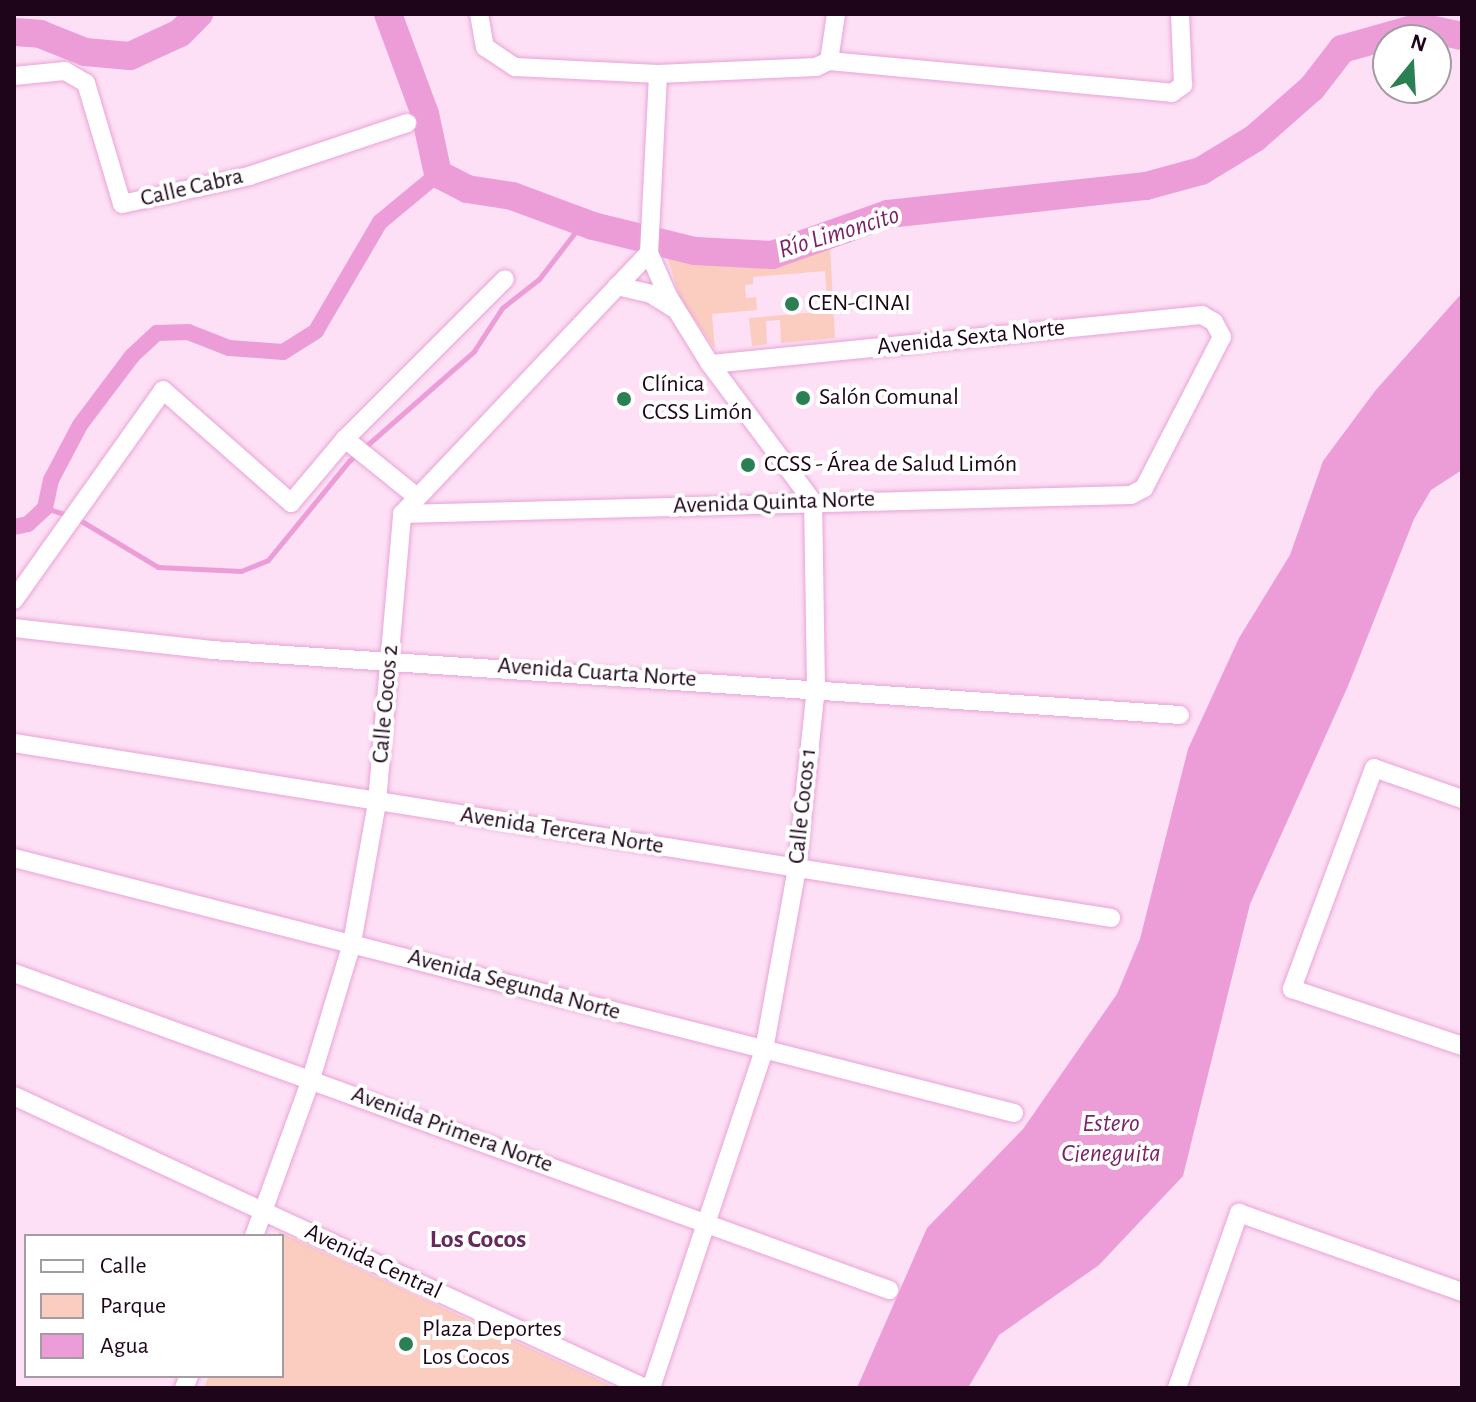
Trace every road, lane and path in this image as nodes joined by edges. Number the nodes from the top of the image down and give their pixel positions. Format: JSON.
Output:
{"nodes":[{"id":1,"x":479,"y":14,"type":"edge"},
{"id":2,"x":836,"y":14,"type":"edge"},
{"id":3,"x":1180,"y":14,"type":"edge"},
{"id":4,"x":829,"y":61,"type":"junction"},
{"id":5,"x":658,"y":74,"type":"junction"},
{"id":6,"x":14,"y":76,"type":"edge"},
{"id":7,"x":407,"y":123,"type":"dead end"},
{"id":8,"x":649,"y":253,"type":"junction"},
{"id":9,"x":505,"y":279,"type":"dead end"},
{"id":10,"x":617,"y":286,"type":"junction"},
{"id":11,"x":676,"y":309,"type":"junction"},
{"id":12,"x":710,"y":364,"type":"junction"},
{"id":13,"x":345,"y":439,"type":"junction"},
{"id":14,"x":1144,"y":488,"type":"joint"},
{"id":15,"x":416,"y":496,"type":"junction"},
{"id":16,"x":813,"y":502,"type":"junction"},
{"id":17,"x":402,"y":514,"type":"junction"},
{"id":18,"x":14,"y":600,"type":"edge"},
{"id":19,"x":14,"y":628,"type":"edge"},
{"id":20,"x":390,"y":659,"type":"junction"},
{"id":21,"x":816,"y":688,"type":"junction"},
{"id":22,"x":1180,"y":715,"type":"dead end"},
{"id":23,"x":14,"y":743,"type":"edge"},
{"id":24,"x":1462,"y":799,"type":"edge"},
{"id":25,"x":377,"y":802,"type":"junction"},
{"id":26,"x":14,"y":858,"type":"edge"},
{"id":27,"x":797,"y":868,"type":"junction"},
{"id":28,"x":1111,"y":918,"type":"dead end"},
{"id":29,"x":352,"y":943,"type":"junction"},
{"id":30,"x":14,"y":973,"type":"edge"},
{"id":31,"x":1462,"y":1046,"type":"edge"},
{"id":32,"x":764,"y":1050,"type":"junction"},
{"id":33,"x":311,"y":1079,"type":"junction"},
{"id":34,"x":14,"y":1096,"type":"edge"},
{"id":35,"x":1014,"y":1113,"type":"dead end"},
{"id":36,"x":265,"y":1212,"type":"junction"},
{"id":37,"x":710,"y":1223,"type":"junction"},
{"id":38,"x":255,"y":1234,"type":"edge"},
{"id":39,"x":889,"y":1290,"type":"dead end"},
{"id":40,"x":1462,"y":1292,"type":"edge"},
{"id":41,"x":648,"y":1388,"type":"edge"},
{"id":42,"x":1177,"y":1388,"type":"edge"}],
"edges":[{"from":1,"to":5,"type":"street"},
{"from":2,"to":4,"type":"street"},
{"from":3,"to":4,"type":"street"},
{"from":4,"to":5,"type":"street"},
{"from":5,"to":8,"type":"street"},
{"from":6,"to":7,"type":"street","name":"Calle Cabra"},
{"from":8,"to":10,"type":"street"},
{"from":8,"to":11,"type":"street"},
{"from":9,"to":13,"type":"street"},
{"from":10,"to":11,"type":"street"},
{"from":10,"to":15,"type":"street"},
{"from":11,"to":12,"type":"street"},
{"from":12,"to":14,"type":"street","name":"Avenida Sexta Norte"},
{"from":12,"to":16,"type":"street"},
{"from":13,"to":15,"type":"street"},
{"from":13,"to":18,"type":"street"},
{"from":14,"to":16,"type":"street","name":"Avenida Quinta Norte"},
{"from":15,"to":17,"type":"street"},
{"from":16,"to":17,"type":"street","name":"Avenida Quinta Norte"},
{"from":16,"to":21,"type":"street","name":"Calle Cocos 1"},
{"from":17,"to":20,"type":"street","name":"Calle Cocos 2"},
{"from":19,"to":20,"type":"street","name":"Avenida Cuarta Norte"},
{"from":20,"to":21,"type":"street","name":"Avenida Cuarta Norte"},
{"from":20,"to":25,"type":"street","name":"Calle Cocos 2"},
{"from":21,"to":22,"type":"street","name":"Avenida Cuarta Norte"},
{"from":21,"to":27,"type":"street","name":"Calle Cocos 1"},
{"from":23,"to":25,"type":"street","name":"Avenida Tercera Norte"},
{"from":24,"to":31,"type":"street"},
{"from":25,"to":27,"type":"street","name":"Avenida Tercera Norte"},
{"from":25,"to":29,"type":"street","name":"Calle Cocos 2"},
{"from":26,"to":29,"type":"street","name":"Avenida Segunda Norte"},
{"from":27,"to":28,"type":"street","name":"Avenida Tercera Norte"},
{"from":27,"to":32,"type":"street","name":"Calle Cocos 1"},
{"from":29,"to":32,"type":"street","name":"Avenida Segunda Norte"},
{"from":29,"to":33,"type":"street","name":"Calle Cocos 2"},
{"from":30,"to":33,"type":"street","name":"Avenida Primera Norte"},
{"from":32,"to":35,"type":"street","name":"Avenida Segunda Norte"},
{"from":32,"to":37,"type":"street","name":"Calle Cocos 1"},
{"from":33,"to":36,"type":"street","name":"Calle Cocos 2"},
{"from":33,"to":37,"type":"street","name":"Avenida Primera Norte"},
{"from":34,"to":36,"type":"street","name":"Avenida Central"},
{"from":36,"to":38,"type":"street","name":"Calle Cocos 2"},
{"from":36,"to":41,"type":"street","name":"Avenida Central"},
{"from":37,"to":39,"type":"street","name":"Avenida Primera Norte"},
{"from":37,"to":41,"type":"street","name":"Calle Cocos 1"},
{"from":40,"to":42,"type":"street"}]}
